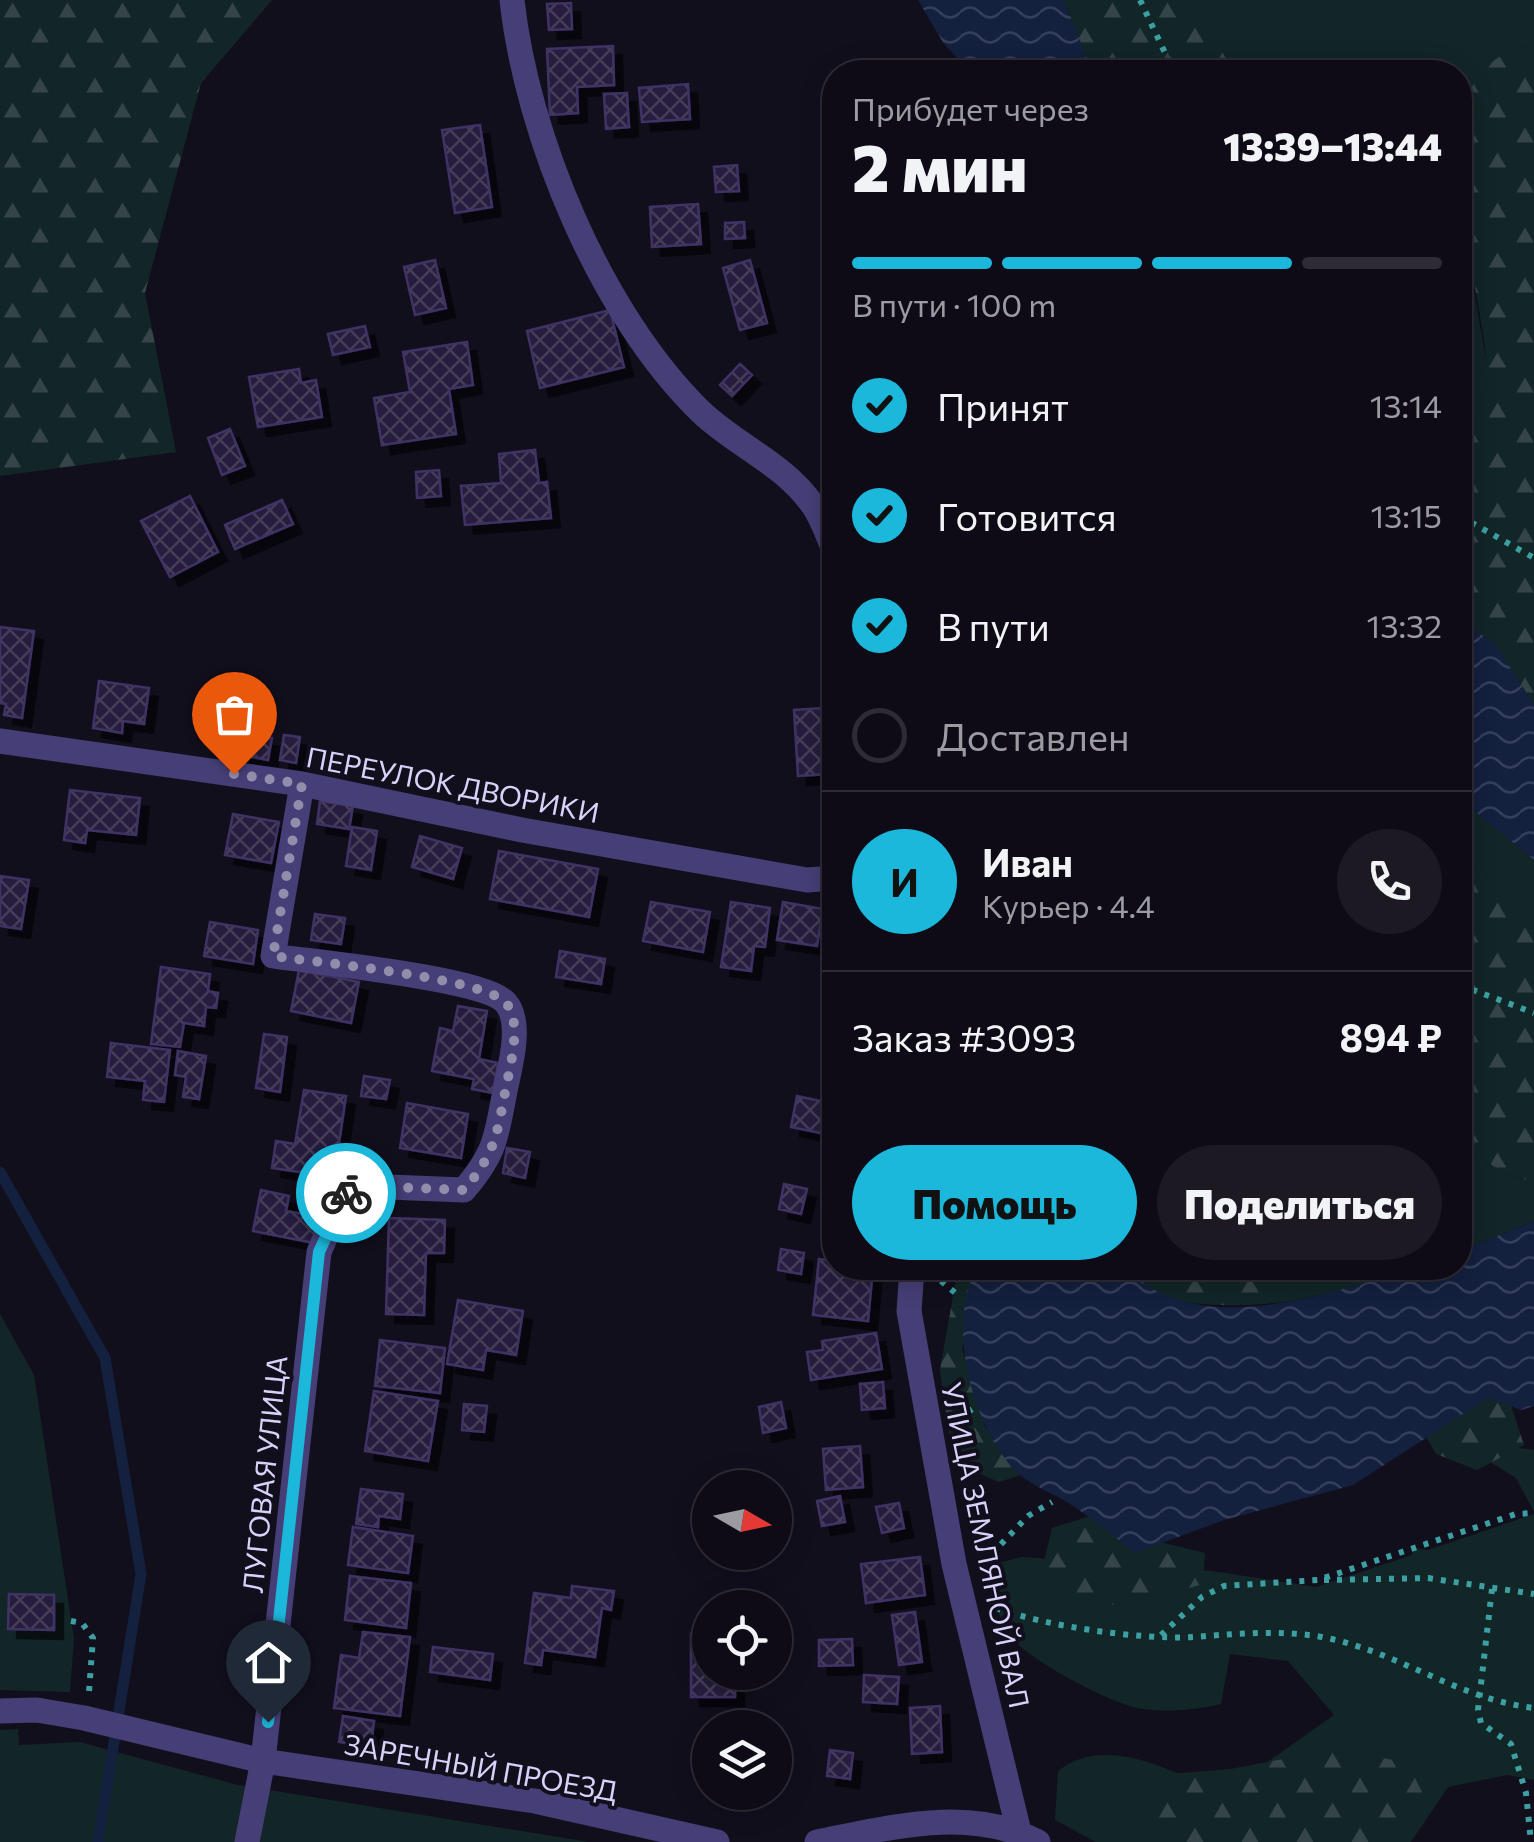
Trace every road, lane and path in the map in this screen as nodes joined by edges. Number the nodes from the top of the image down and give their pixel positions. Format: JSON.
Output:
{"nodes":[{"id":1,"x":512,"y":0,"type":"edge"},
{"id":2,"x":1140,"y":0,"type":"edge"},
{"id":3,"x":1168,"y":60,"type":"edge"},
{"id":4,"x":1472,"y":523,"type":"edge"},
{"id":5,"x":822,"y":525,"type":"edge"},
{"id":6,"x":1534,"y":558,"type":"edge"},
{"id":7,"x":0,"y":741,"type":"edge"},
{"id":8,"x":302,"y":784,"type":"junction"},
{"id":9,"x":822,"y":879,"type":"edge"},
{"id":10,"x":1472,"y":990,"type":"edge"},
{"id":11,"x":1534,"y":1013,"type":"edge"},
{"id":12,"x":911,"y":1280,"type":"edge"},
{"id":13,"x":977,"y":1406,"type":"dead end"},
{"id":14,"x":960,"y":1414,"type":"dead end"},
{"id":15,"x":1052,"y":1502,"type":"dead end"},
{"id":16,"x":1534,"y":1513,"type":"edge"},
{"id":17,"x":954,"y":1564,"type":"junction"},
{"id":18,"x":1318,"y":1580,"type":"junction"},
{"id":19,"x":1492,"y":1589,"type":"junction"},
{"id":20,"x":1534,"y":1594,"type":"edge"},
{"id":21,"x":990,"y":1606,"type":"dead end"},
{"id":22,"x":71,"y":1621,"type":"dead end"},
{"id":23,"x":1161,"y":1634,"type":"junction"},
{"id":24,"x":1478,"y":1697,"type":"junction"},
{"id":25,"x":1534,"y":1708,"type":"edge"},
{"id":26,"x":0,"y":1711,"type":"edge"},
{"id":27,"x":84,"y":1718,"type":"junction"},
{"id":28,"x":263,"y":1761,"type":"junction"},
{"id":29,"x":1029,"y":1837,"type":"edge"},
{"id":30,"x":248,"y":1842,"type":"edge"},
{"id":31,"x":716,"y":1842,"type":"edge"},
{"id":32,"x":817,"y":1842,"type":"edge"},
{"id":33,"x":1532,"y":1842,"type":"edge"}],
"edges":[{"from":1,"to":5,"type":"street"},
{"from":2,"to":3,"type":"path"},
{"from":4,"to":6,"type":"path"},
{"from":7,"to":8,"type":"street","name":"ПЕРЕУЛОК ДВОРИКИ"},
{"from":8,"to":9,"type":"street","name":"ПЕРЕУЛОК ДВОРИКИ"},
{"from":8,"to":28,"type":"street","name":"ЛУГОВАЯ УЛИЦА"},
{"from":10,"to":11,"type":"path"},
{"from":12,"to":17,"type":"street","name":"УЛИЦА ЗЕМЛЯНОЙ ВАЛ"},
{"from":13,"to":14,"type":"path"},
{"from":15,"to":17,"type":"path"},
{"from":16,"to":18,"type":"path"},
{"from":17,"to":29,"type":"street","name":"УЛИЦА ЗЕМЛЯНОЙ ВАЛ"},
{"from":18,"to":19,"type":"path"},
{"from":18,"to":23,"type":"path"},
{"from":19,"to":20,"type":"path"},
{"from":19,"to":24,"type":"path"},
{"from":21,"to":23,"type":"path"},
{"from":22,"to":27,"type":"path"},
{"from":23,"to":24,"type":"path"},
{"from":24,"to":25,"type":"path"},
{"from":24,"to":33,"type":"path"},
{"from":26,"to":27,"type":"street","name":"ЗАРЕЧНЫЙ ПРОЕЗД"},
{"from":27,"to":28,"type":"street","name":"ЗАРЕЧНЫЙ ПРОЕЗД"},
{"from":28,"to":30,"type":"street","name":"ЛУГОВАЯ УЛИЦА"},
{"from":28,"to":31,"type":"street","name":"ЗАРЕЧНЫЙ ПРОЕЗД"},
{"from":29,"to":32,"type":"street"}]}
